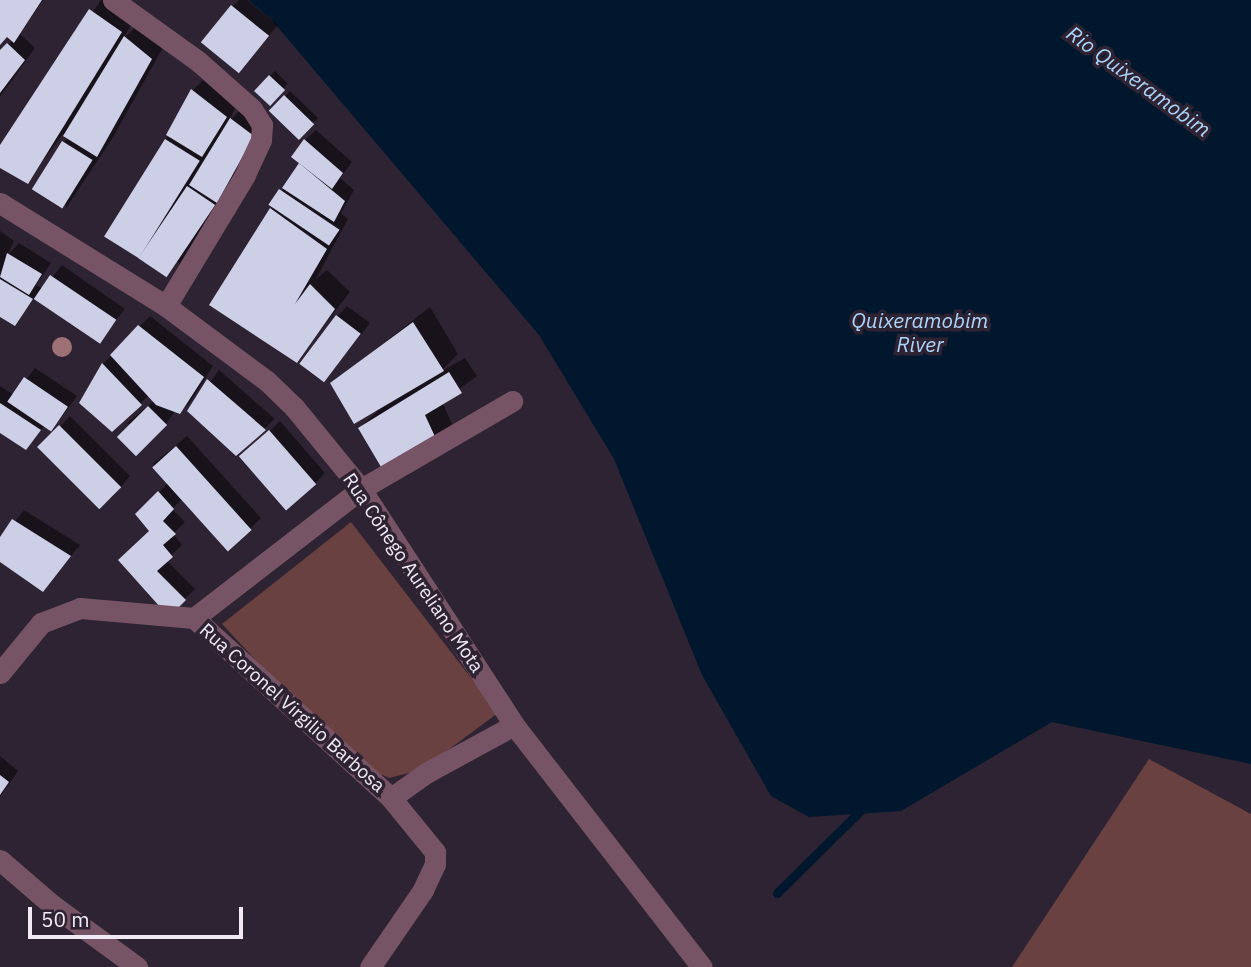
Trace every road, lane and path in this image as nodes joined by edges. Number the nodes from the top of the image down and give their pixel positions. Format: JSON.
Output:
{"nodes":[{"id":1,"x":113,"y":0,"type":"edge"},
{"id":2,"x":0,"y":203,"type":"edge"},
{"id":3,"x":166,"y":306,"type":"junction"},
{"id":4,"x":512,"y":401,"type":"dead end"},
{"id":5,"x":361,"y":489,"type":"junction"},
{"id":6,"x":194,"y":618,"type":"junction"},
{"id":7,"x":0,"y":673,"type":"edge"},
{"id":8,"x":514,"y":725,"type":"junction"},
{"id":9,"x":391,"y":798,"type":"junction"},
{"id":10,"x":0,"y":860,"type":"edge"},
{"id":11,"x":698,"y":964,"type":"edge"},
{"id":12,"x":137,"y":967,"type":"edge"},
{"id":13,"x":370,"y":967,"type":"edge"}],
"edges":[{"from":1,"to":3,"type":"street"},
{"from":2,"to":3,"type":"street","name":"Rua Cônego Aureliano Mota"},
{"from":3,"to":5,"type":"street","name":"Rua Cônego Aureliano Mota"},
{"from":4,"to":5,"type":"street"},
{"from":5,"to":6,"type":"street"},
{"from":5,"to":8,"type":"street","name":"Rua Cônego Aureliano Mota"},
{"from":6,"to":7,"type":"street"},
{"from":6,"to":9,"type":"street","name":"Rua Coronel Virgilio Barbosa"},
{"from":8,"to":9,"type":"street"},
{"from":8,"to":11,"type":"street","name":"Rua Cônego Aureliano Mota"},
{"from":9,"to":13,"type":"street","name":"Rua Coronel Virgilio Barbosa"},
{"from":10,"to":12,"type":"street"}]}
